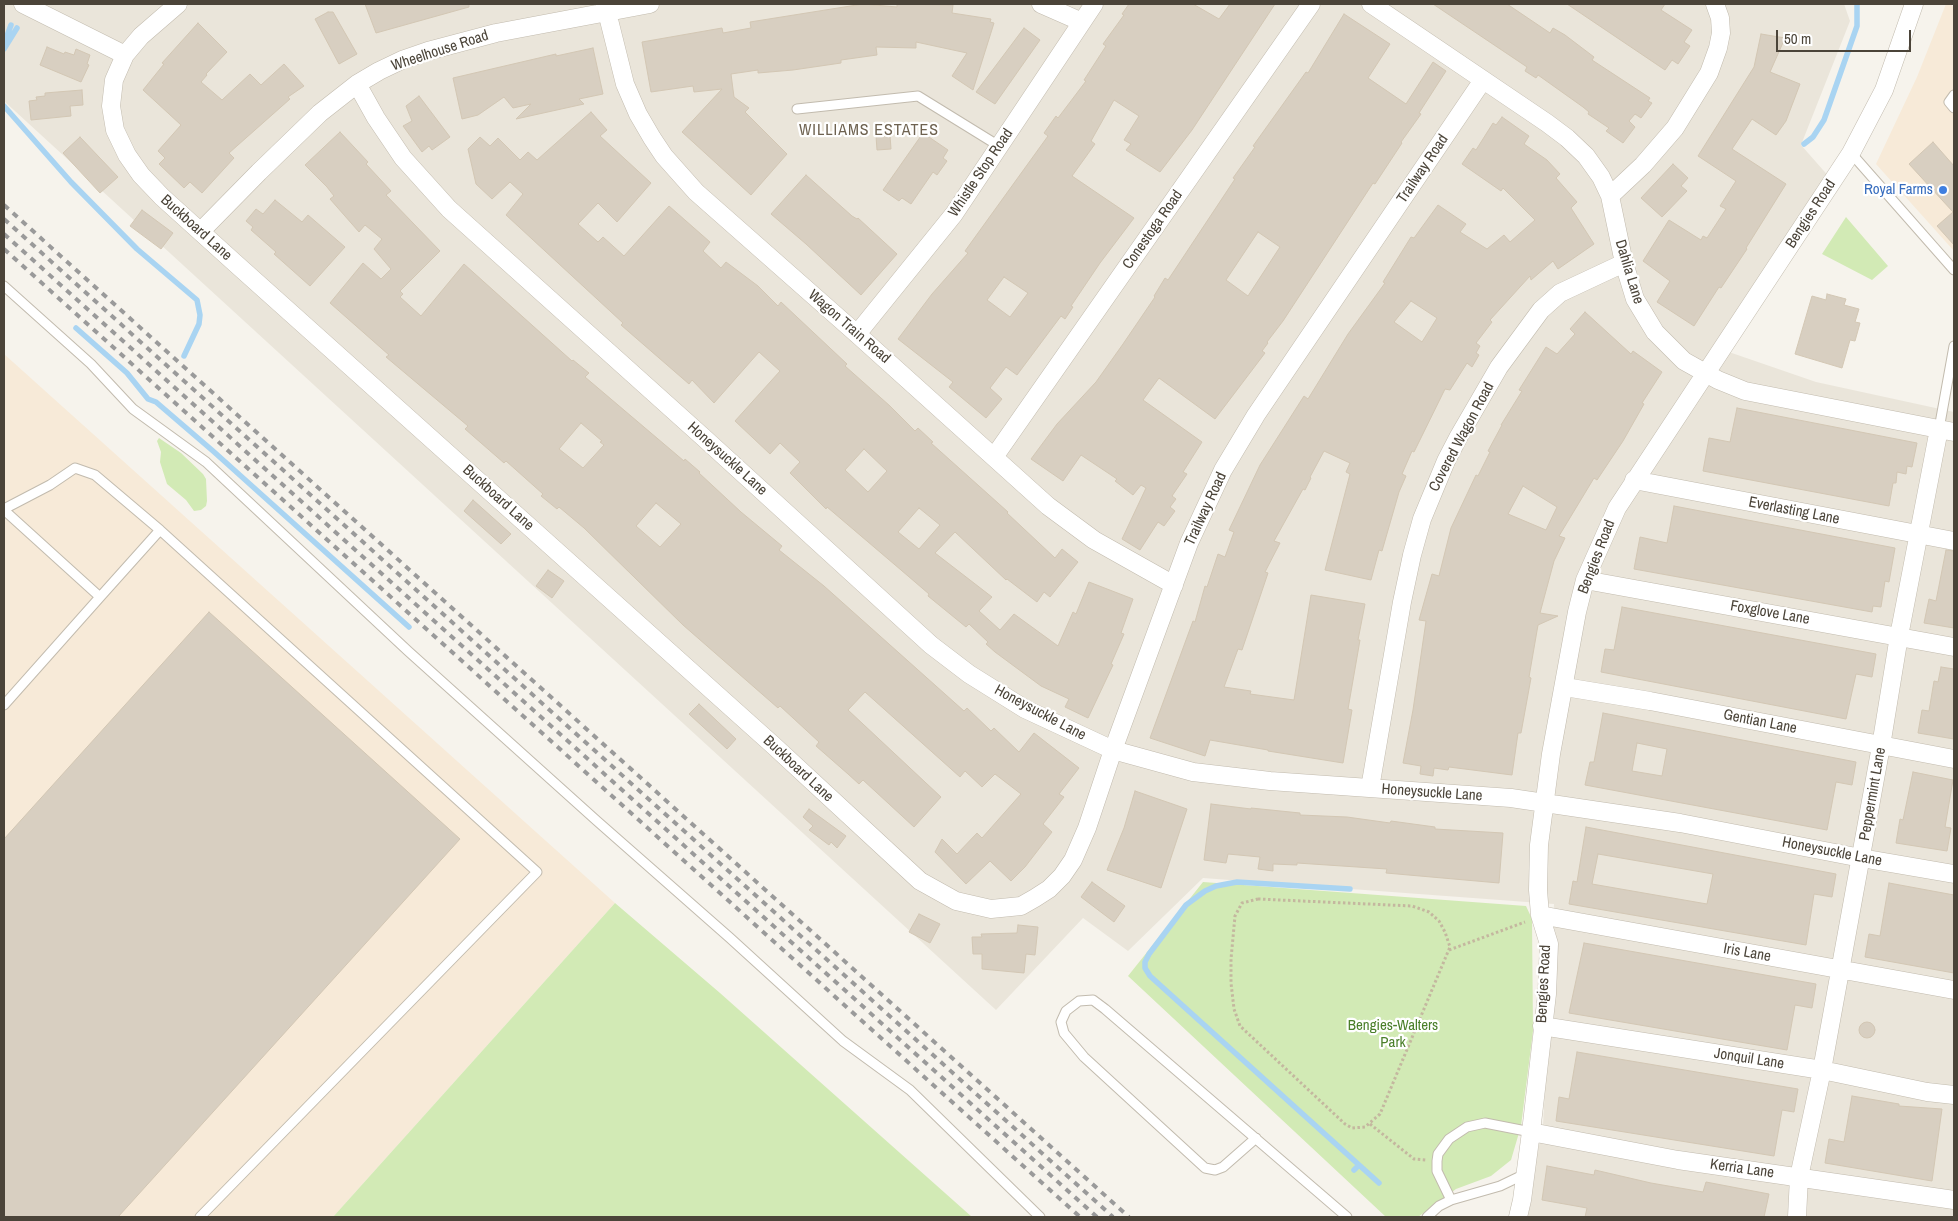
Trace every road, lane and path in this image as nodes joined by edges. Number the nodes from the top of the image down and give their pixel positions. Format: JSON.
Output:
{"nodes":[{"id":1,"x":23,"y":4,"type":"edge"},
{"id":2,"x":178,"y":4,"type":"edge"},
{"id":3,"x":650,"y":4,"type":"edge"},
{"id":4,"x":1041,"y":4,"type":"edge"},
{"id":5,"x":1094,"y":4,"type":"edge"},
{"id":6,"x":1311,"y":4,"type":"edge"},
{"id":7,"x":1371,"y":4,"type":"edge"},
{"id":8,"x":1715,"y":4,"type":"edge"},
{"id":9,"x":1914,"y":4,"type":"edge"},
{"id":10,"x":605,"y":7,"type":"edge"},
{"id":11,"x":1082,"y":22,"type":"junction"},
{"id":12,"x":125,"y":54,"type":"junction"},
{"id":13,"x":1483,"y":80,"type":"junction"},
{"id":14,"x":357,"y":84,"type":"junction"},
{"id":15,"x":1954,"y":95,"type":"edge"},
{"id":16,"x":1954,"y":108,"type":"edge"},
{"id":17,"x":797,"y":109,"type":"dead end"},
{"id":18,"x":999,"y":146,"type":"junction"},
{"id":19,"x":1851,"y":153,"type":"junction"},
{"id":20,"x":1610,"y":196,"type":"junction"},
{"id":21,"x":201,"y":231,"type":"junction"},
{"id":22,"x":1624,"y":263,"type":"junction"},
{"id":23,"x":1954,"y":270,"type":"edge"},
{"id":24,"x":4,"y":286,"type":"edge"},
{"id":25,"x":857,"y":334,"type":"junction"},
{"id":26,"x":1954,"y":346,"type":"edge"},
{"id":27,"x":1707,"y":374,"type":"junction"},
{"id":28,"x":1946,"y":430,"type":"edge"},
{"id":29,"x":994,"y":457,"type":"junction"},
{"id":30,"x":1634,"y":480,"type":"junction"},
{"id":31,"x":4,"y":510,"type":"edge"},
{"id":32,"x":160,"y":530,"type":"junction"},
{"id":33,"x":1918,"y":534,"type":"junction"},
{"id":34,"x":1954,"y":541,"type":"edge"},
{"id":35,"x":1585,"y":580,"type":"junction"},
{"id":36,"x":1174,"y":585,"type":"junction"},
{"id":37,"x":100,"y":597,"type":"junction"},
{"id":38,"x":1899,"y":636,"type":"junction"},
{"id":39,"x":1954,"y":647,"type":"edge"},
{"id":40,"x":1565,"y":687,"type":"junction"},
{"id":41,"x":4,"y":705,"type":"edge"},
{"id":42,"x":1881,"y":746,"type":"junction"},
{"id":43,"x":1113,"y":750,"type":"junction"},
{"id":44,"x":1954,"y":759,"type":"edge"},
{"id":45,"x":1370,"y":788,"type":"junction"},
{"id":46,"x":1544,"y":803,"type":"junction"},
{"id":47,"x":1862,"y":858,"type":"junction"},
{"id":48,"x":1954,"y":874,"type":"edge"},
{"id":49,"x":956,"y":901,"type":"joint"},
{"id":50,"x":1540,"y":915,"type":"junction"},
{"id":51,"x":1448,"y":950,"type":"junction"},
{"id":52,"x":1841,"y":970,"type":"junction"},
{"id":53,"x":1954,"y":990,"type":"edge"},
{"id":54,"x":1542,"y":1026,"type":"junction"},
{"id":55,"x":1822,"y":1070,"type":"junction"},
{"id":56,"x":1954,"y":1095,"type":"edge"},
{"id":57,"x":1370,"y":1124,"type":"junction"},
{"id":58,"x":1532,"y":1132,"type":"junction"},
{"id":59,"x":1256,"y":1138,"type":"junction"},
{"id":60,"x":1414,"y":1159,"type":"dead end"},
{"id":61,"x":1525,"y":1174,"type":"junction"},
{"id":62,"x":1800,"y":1177,"type":"junction"},
{"id":63,"x":1451,"y":1200,"type":"junction"},
{"id":64,"x":1954,"y":1200,"type":"edge"},
{"id":65,"x":200,"y":1217,"type":"edge"},
{"id":66,"x":1040,"y":1217,"type":"edge"},
{"id":67,"x":1347,"y":1217,"type":"edge"},
{"id":68,"x":1427,"y":1217,"type":"edge"},
{"id":69,"x":1518,"y":1217,"type":"edge"},
{"id":70,"x":1797,"y":1217,"type":"edge"}],
"edges":[{"from":1,"to":12,"type":"street"},
{"from":2,"to":12,"type":"street"},
{"from":3,"to":10,"type":"street","name":"Wheelhouse Road"},
{"from":4,"to":11,"type":"street"},
{"from":5,"to":11,"type":"street","name":"Whistle Stop Road"},
{"from":6,"to":29,"type":"street","name":"Conestoga Road"},
{"from":7,"to":13,"type":"street","name":"Dahlia Lane"},
{"from":8,"to":20,"type":"street"},
{"from":9,"to":19,"type":"street","name":"Bengies Road"},
{"from":10,"to":14,"type":"street","name":"Wheelhouse Road"},
{"from":10,"to":25,"type":"street","name":"Wagon Train Road"},
{"from":11,"to":18,"type":"street","name":"Whistle Stop Road"},
{"from":12,"to":21,"type":"street","name":"Buckboard Lane"},
{"from":13,"to":20,"type":"street","name":"Dahlia Lane"},
{"from":13,"to":36,"type":"street","name":"Trailway Road"},
{"from":14,"to":21,"type":"street","name":"Wheelhouse Road"},
{"from":14,"to":43,"type":"street","name":"Honeysuckle Lane"},
{"from":15,"to":16,"type":"lane"},
{"from":17,"to":18,"type":"lane"},
{"from":18,"to":25,"type":"street","name":"Whistle Stop Road"},
{"from":19,"to":23,"type":"lane"},
{"from":19,"to":27,"type":"street","name":"Bengies Road"},
{"from":20,"to":22,"type":"street","name":"Dahlia Lane"},
{"from":21,"to":49,"type":"street","name":"Buckboard Lane"},
{"from":22,"to":27,"type":"street","name":"Dahlia Lane"},
{"from":22,"to":45,"type":"street","name":"Covered Wagon Road"},
{"from":24,"to":66,"type":"lane"},
{"from":25,"to":29,"type":"street","name":"Wagon Train Road"},
{"from":26,"to":28,"type":"lane"},
{"from":27,"to":28,"type":"street","name":"Dahlia Lane"},
{"from":27,"to":30,"type":"street","name":"Bengies Road"},
{"from":28,"to":33,"type":"street","name":"Peppermint Lane"},
{"from":29,"to":36,"type":"street","name":"Wagon Train Road"},
{"from":30,"to":33,"type":"street","name":"Everlasting Lane"},
{"from":30,"to":35,"type":"street","name":"Bengies Road"},
{"from":31,"to":32,"type":"lane"},
{"from":31,"to":37,"type":"lane"},
{"from":32,"to":37,"type":"lane"},
{"from":32,"to":65,"type":"lane"},
{"from":33,"to":34,"type":"street","name":"Everlasting Lane"},
{"from":33,"to":38,"type":"street","name":"Peppermint Lane"},
{"from":35,"to":38,"type":"street","name":"Foxglove Lane"},
{"from":35,"to":40,"type":"street","name":"Bengies Road"},
{"from":36,"to":43,"type":"street","name":"Trailway Road"},
{"from":37,"to":41,"type":"lane"},
{"from":38,"to":39,"type":"street","name":"Foxglove Lane"},
{"from":38,"to":42,"type":"street","name":"Peppermint Lane"},
{"from":40,"to":42,"type":"street","name":"Gentian Lane"},
{"from":40,"to":46,"type":"street","name":"Bengies Road"},
{"from":42,"to":44,"type":"street","name":"Gentian Lane"},
{"from":42,"to":47,"type":"street","name":"Peppermint Lane"},
{"from":43,"to":45,"type":"street","name":"Honeysuckle Lane"},
{"from":43,"to":49,"type":"street","name":"Trailway Road"},
{"from":45,"to":46,"type":"street","name":"Honeysuckle Lane"},
{"from":46,"to":47,"type":"street","name":"Honeysuckle Lane"},
{"from":46,"to":50,"type":"street","name":"Bengies Road"},
{"from":47,"to":48,"type":"street","name":"Honeysuckle Lane"},
{"from":47,"to":52,"type":"street","name":"Peppermint Lane"},
{"from":50,"to":51,"type":"path"},
{"from":50,"to":52,"type":"street","name":"Iris Lane"},
{"from":50,"to":54,"type":"street","name":"Bengies Road"},
{"from":51,"to":57,"type":"path"},
{"from":51,"to":57,"type":"path"},
{"from":52,"to":53,"type":"street","name":"Iris Lane"},
{"from":52,"to":55,"type":"street","name":"Peppermint Lane"},
{"from":54,"to":55,"type":"street","name":"Jonquil Lane"},
{"from":54,"to":58,"type":"street","name":"Bengies Road"},
{"from":55,"to":56,"type":"street","name":"Jonquil Lane"},
{"from":55,"to":62,"type":"street","name":"Peppermint Lane"},
{"from":57,"to":60,"type":"path"},
{"from":58,"to":61,"type":"street","name":"Bengies Road"},
{"from":58,"to":62,"type":"street","name":"Kerria Lane"},
{"from":58,"to":63,"type":"lane"},
{"from":59,"to":59,"type":"lane"},
{"from":59,"to":67,"type":"lane"},
{"from":61,"to":63,"type":"lane"},
{"from":61,"to":69,"type":"street","name":"Bengies Road"},
{"from":62,"to":64,"type":"street","name":"Kerria Lane"},
{"from":62,"to":70,"type":"street","name":"Peppermint Lane"},
{"from":63,"to":68,"type":"lane"}]}
